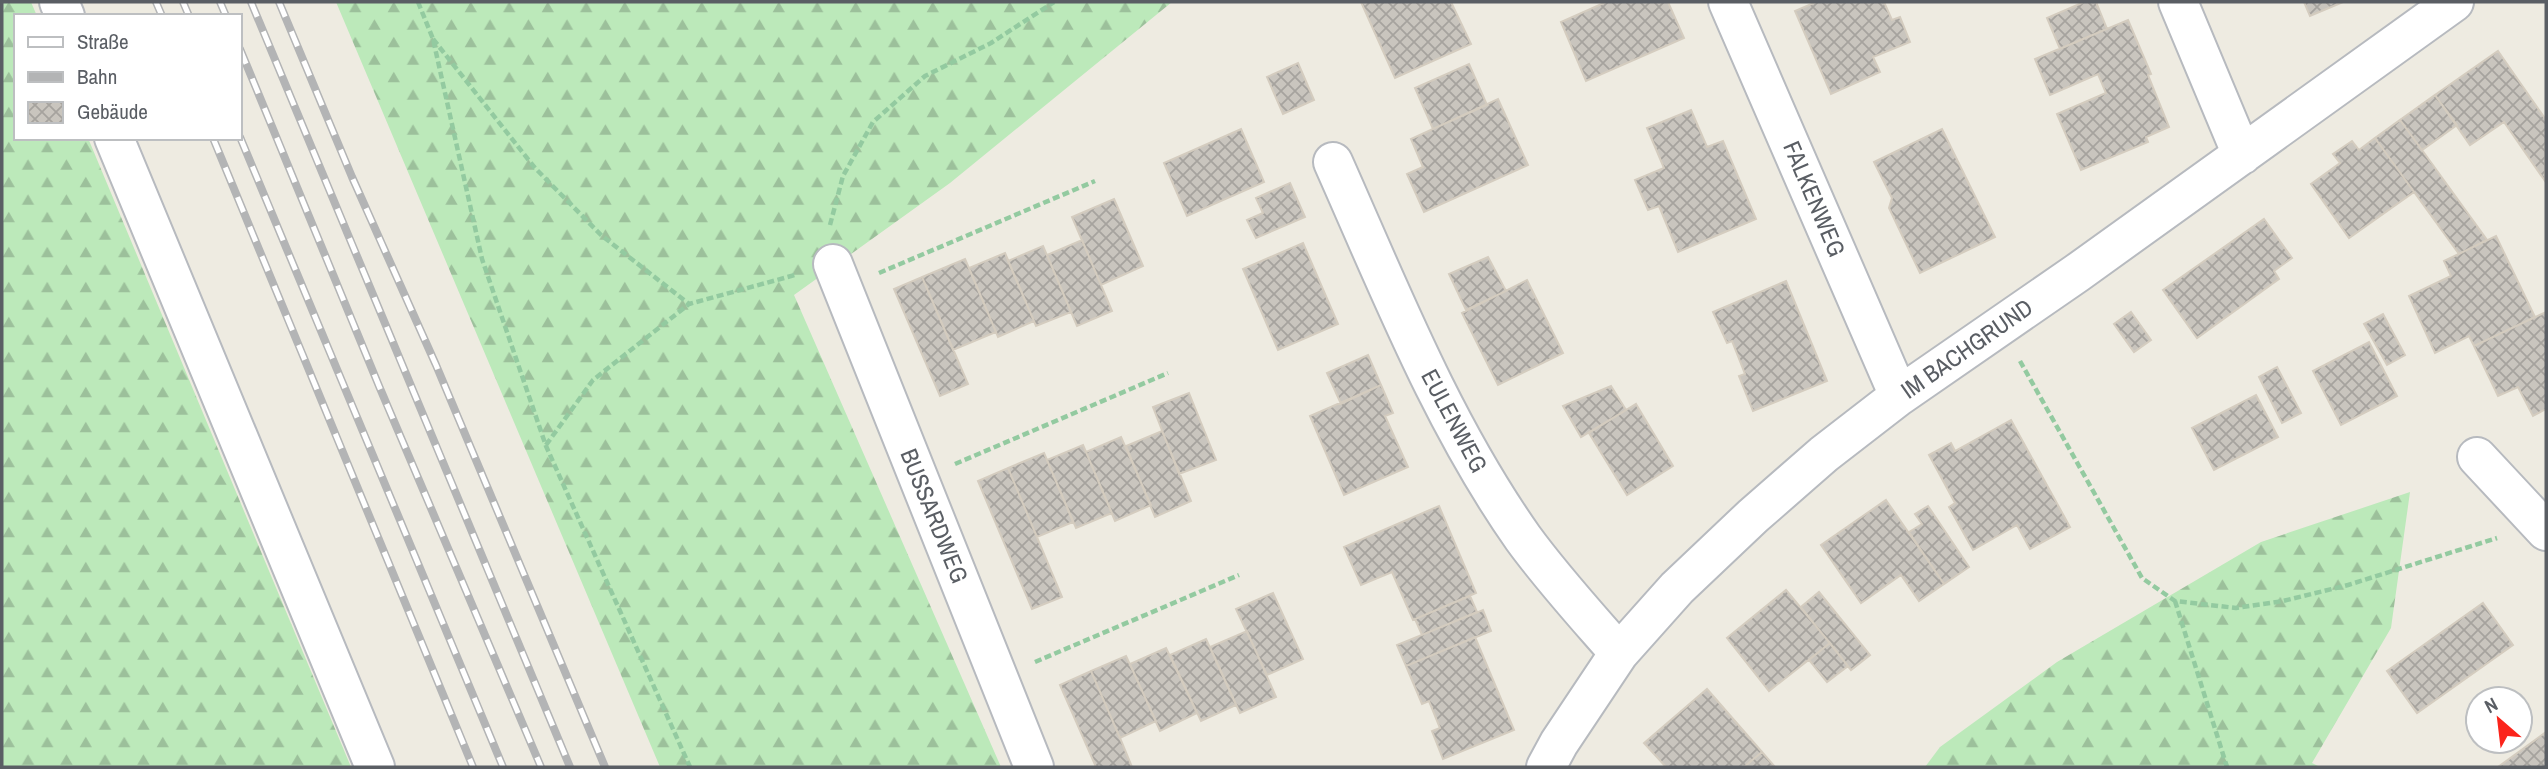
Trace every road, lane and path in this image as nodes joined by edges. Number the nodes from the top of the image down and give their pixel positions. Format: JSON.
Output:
{"nodes":[{"id":1,"x":418,"y":2,"type":"edge"},
{"id":2,"x":1054,"y":2,"type":"edge"},
{"id":3,"x":1728,"y":2,"type":"edge"},
{"id":4,"x":2178,"y":2,"type":"edge"},
{"id":5,"x":2454,"y":2,"type":"edge"},
{"id":6,"x":433,"y":38,"type":"junction"},
{"id":7,"x":115,"y":140,"type":"edge"},
{"id":8,"x":2242,"y":155,"type":"junction"},
{"id":9,"x":1333,"y":162,"type":"dead end"},
{"id":10,"x":1095,"y":181,"type":"dead end"},
{"id":11,"x":838,"y":276,"type":"junction"},
{"id":12,"x":689,"y":304,"type":"junction"},
{"id":13,"x":2000,"y":326,"type":"junction"},
{"id":14,"x":1168,"y":373,"type":"dead end"},
{"id":15,"x":1899,"y":396,"type":"junction"},
{"id":16,"x":546,"y":446,"type":"junction"},
{"id":17,"x":2477,"y":457,"type":"dead end"},
{"id":18,"x":919,"y":479,"type":"junction"},
{"id":19,"x":2544,"y":527,"type":"edge"},
{"id":20,"x":1239,"y":575,"type":"dead end"},
{"id":21,"x":2175,"y":601,"type":"junction"},
{"id":22,"x":1619,"y":653,"type":"junction"},
{"id":23,"x":999,"y":678,"type":"junction"},
{"id":24,"x":375,"y":767,"type":"edge"},
{"id":25,"x":690,"y":767,"type":"edge"},
{"id":26,"x":1034,"y":767,"type":"edge"},
{"id":27,"x":1546,"y":767,"type":"edge"},
{"id":28,"x":2227,"y":767,"type":"edge"}],
"edges":[{"from":1,"to":6,"type":"path"},
{"from":2,"to":11,"type":"path"},
{"from":3,"to":15,"type":"street","name":"FALKENWEG"},
{"from":4,"to":8,"type":"street"},
{"from":5,"to":8,"type":"street","name":"IM BACHGRUND"},
{"from":6,"to":12,"type":"path"},
{"from":6,"to":16,"type":"path"},
{"from":7,"to":24,"type":"street"},
{"from":8,"to":13,"type":"street","name":"IM BACHGRUND"},
{"from":9,"to":22,"type":"street","name":"EULENWEG"},
{"from":10,"to":11,"type":"path"},
{"from":11,"to":12,"type":"path"},
{"from":11,"to":18,"type":"street","name":"BUSSARDWEG"},
{"from":12,"to":16,"type":"path"},
{"from":13,"to":15,"type":"street","name":"IM BACHGRUND"},
{"from":13,"to":21,"type":"path"},
{"from":14,"to":18,"type":"path"},
{"from":15,"to":22,"type":"street","name":"IM BACHGRUND"},
{"from":16,"to":25,"type":"path"},
{"from":17,"to":19,"type":"street"},
{"from":18,"to":23,"type":"street","name":"BUSSARDWEG"},
{"from":19,"to":21,"type":"path"},
{"from":20,"to":23,"type":"path"},
{"from":21,"to":28,"type":"path"},
{"from":22,"to":27,"type":"street","name":"IM BACHGRUND"},
{"from":23,"to":26,"type":"street","name":"BUSSARDWEG"}]}
